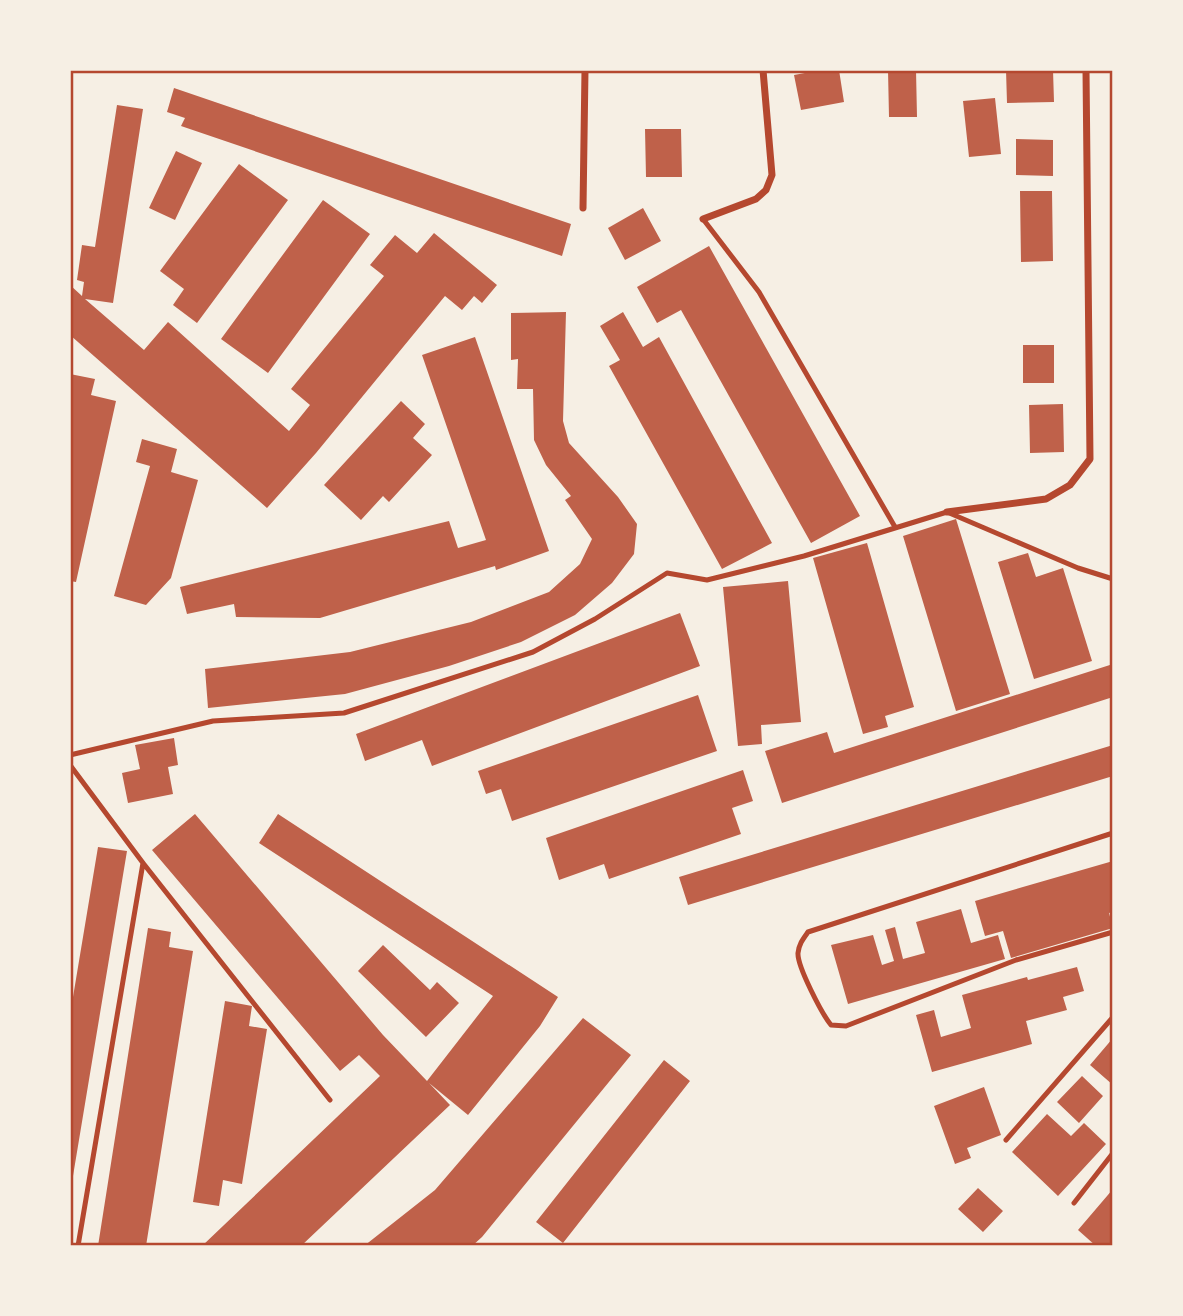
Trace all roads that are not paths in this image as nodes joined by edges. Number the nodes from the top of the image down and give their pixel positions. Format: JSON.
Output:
{"nodes":[{"id":1,"x":585,"y":70,"type":"edge"},
{"id":2,"x":763,"y":70,"type":"edge"},
{"id":3,"x":1086,"y":70,"type":"edge"},
{"id":4,"x":583,"y":208,"type":"dead end"},
{"id":5,"x":703,"y":219,"type":"joint"},
{"id":6,"x":947,"y":512,"type":"junction"},
{"id":7,"x":895,"y":527,"type":"junction"},
{"id":8,"x":1113,"y":579,"type":"edge"},
{"id":9,"x":70,"y":755,"type":"edge"},
{"id":10,"x":70,"y":765,"type":"edge"},
{"id":11,"x":1113,"y":833,"type":"edge"},
{"id":12,"x":144,"y":863,"type":"junction"},
{"id":13,"x":1113,"y":932,"type":"edge"},
{"id":14,"x":1113,"y":1017,"type":"edge"},
{"id":15,"x":330,"y":1100,"type":"dead end"},
{"id":16,"x":1006,"y":1140,"type":"dead end"},
{"id":17,"x":1113,"y":1153,"type":"edge"},
{"id":18,"x":1074,"y":1203,"type":"dead end"},
{"id":19,"x":78,"y":1246,"type":"edge"}],
"edges":[{"from":1,"to":4,"type":"street"},
{"from":2,"to":5,"type":"street"},
{"from":3,"to":6,"type":"street"},
{"from":5,"to":7,"type":"lane"},
{"from":6,"to":7,"type":"lane"},
{"from":6,"to":8,"type":"lane"},
{"from":7,"to":9,"type":"lane"},
{"from":10,"to":12,"type":"lane"},
{"from":11,"to":13,"type":"lane"},
{"from":12,"to":15,"type":"lane"},
{"from":12,"to":19,"type":"lane"},
{"from":14,"to":16,"type":"lane"},
{"from":17,"to":18,"type":"lane"}]}
